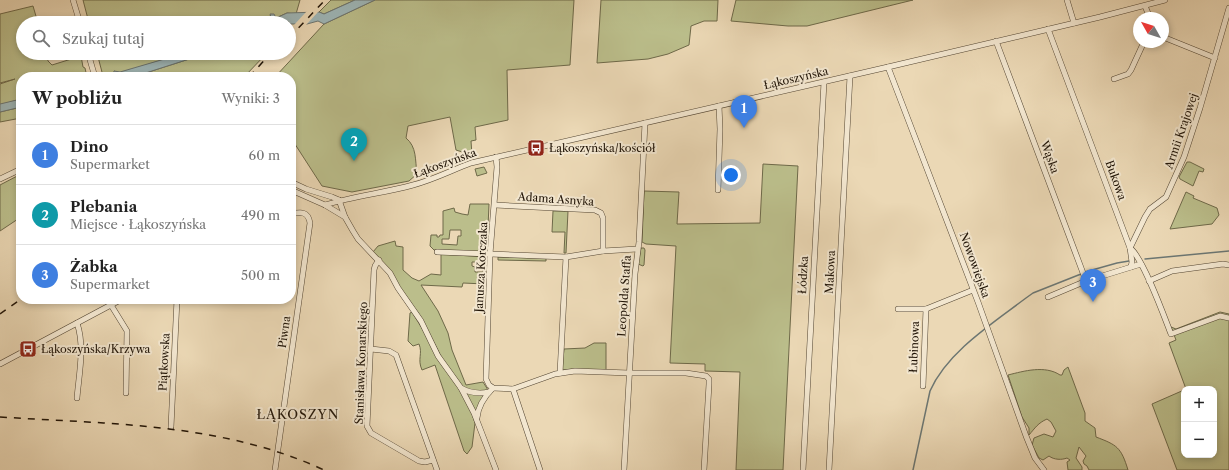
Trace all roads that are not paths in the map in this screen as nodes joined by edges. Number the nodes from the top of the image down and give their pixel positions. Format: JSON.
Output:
{"nodes":[{"id":1,"x":73,"y":0,"type":"edge"},
{"id":2,"x":1067,"y":0,"type":"edge"},
{"id":3,"x":1165,"y":0,"type":"edge"},
{"id":4,"x":1145,"y":6,"type":"junction"},
{"id":5,"x":1229,"y":8,"type":"edge"},
{"id":6,"x":1148,"y":12,"type":"edge"},
{"id":7,"x":78,"y":16,"type":"edge"},
{"id":8,"x":1074,"y":23,"type":"junction"},
{"id":9,"x":1048,"y":29,"type":"junction"},
{"id":10,"x":1169,"y":39,"type":"edge"},
{"id":11,"x":996,"y":41,"type":"junction"},
{"id":12,"x":1141,"y":48,"type":"edge"},
{"id":13,"x":1215,"y":58,"type":"junction"},
{"id":14,"x":90,"y":60,"type":"edge"},
{"id":15,"x":888,"y":67,"type":"junction"},
{"id":16,"x":93,"y":72,"type":"edge"},
{"id":17,"x":850,"y":76,"type":"junction"},
{"id":18,"x":1114,"y":80,"type":"dead end"},
{"id":19,"x":824,"y":82,"type":"junction"},
{"id":20,"x":719,"y":106,"type":"junction"},
{"id":21,"x":645,"y":123,"type":"junction"},
{"id":22,"x":496,"y":157,"type":"junction"},
{"id":23,"x":16,"y":171,"type":"edge"},
{"id":24,"x":0,"y":179,"type":"edge"},
{"id":25,"x":296,"y":184,"type":"edge"},
{"id":26,"x":718,"y":190,"type":"dead end"},
{"id":27,"x":296,"y":192,"type":"edge"},
{"id":28,"x":339,"y":200,"type":"junction"},
{"id":29,"x":325,"y":204,"type":"junction"},
{"id":30,"x":495,"y":205,"type":"junction"},
{"id":31,"x":296,"y":213,"type":"edge"},
{"id":32,"x":339,"y":213,"type":"junction"},
{"id":33,"x":345,"y":217,"type":"junction"},
{"id":34,"x":1130,"y":248,"type":"junction"},
{"id":35,"x":637,"y":249,"type":"junction"},
{"id":36,"x":603,"y":251,"type":"junction"},
{"id":37,"x":437,"y":252,"type":"dead end"},
{"id":38,"x":490,"y":254,"type":"junction"},
{"id":39,"x":566,"y":257,"type":"junction"},
{"id":40,"x":379,"y":260,"type":"junction"},
{"id":41,"x":1142,"y":264,"type":"junction"},
{"id":42,"x":1229,"y":265,"type":"edge"},
{"id":43,"x":1131,"y":267,"type":"junction"},
{"id":44,"x":1086,"y":281,"type":"junction"},
{"id":45,"x":1149,"y":281,"type":"junction"},
{"id":46,"x":973,"y":290,"type":"junction"},
{"id":47,"x":1048,"y":297,"type":"dead end"},
{"id":48,"x":177,"y":304,"type":"edge"},
{"id":49,"x":110,"y":305,"type":"joint"},
{"id":50,"x":898,"y":309,"type":"dead end"},
{"id":51,"x":926,"y":309,"type":"junction"},
{"id":52,"x":1229,"y":318,"type":"edge"},
{"id":53,"x":77,"y":323,"type":"junction"},
{"id":54,"x":371,"y":349,"type":"junction"},
{"id":55,"x":0,"y":364,"type":"edge"},
{"id":56,"x":560,"y":373,"type":"junction"},
{"id":57,"x":629,"y":373,"type":"junction"},
{"id":58,"x":923,"y":386,"type":"dead end"},
{"id":59,"x":461,"y":388,"type":"junction"},
{"id":60,"x":491,"y":390,"type":"junction"},
{"id":61,"x":513,"y":390,"type":"junction"},
{"id":62,"x":126,"y":393,"type":"dead end"},
{"id":63,"x":77,"y":398,"type":"dead end"},
{"id":64,"x":476,"y":420,"type":"junction"},
{"id":65,"x":171,"y":426,"type":"dead end"},
{"id":66,"x":433,"y":460,"type":"junction"},
{"id":67,"x":275,"y":470,"type":"edge"},
{"id":68,"x":437,"y":470,"type":"edge"},
{"id":69,"x":496,"y":470,"type":"edge"},
{"id":70,"x":540,"y":470,"type":"edge"},
{"id":71,"x":624,"y":470,"type":"edge"},
{"id":72,"x":704,"y":470,"type":"edge"},
{"id":73,"x":803,"y":470,"type":"edge"},
{"id":74,"x":829,"y":470,"type":"edge"},
{"id":75,"x":1044,"y":470,"type":"edge"}],
"edges":[{"from":1,"to":7,"type":"street"},
{"from":2,"to":8,"type":"street"},
{"from":3,"to":4,"type":"street","name":"Łąkoszyńska"},
{"from":4,"to":6,"type":"street"},
{"from":4,"to":8,"type":"street","name":"Łąkoszyńska"},
{"from":5,"to":13,"type":"street","name":"Armii Krajowej"},
{"from":8,"to":9,"type":"street","name":"Łąkoszyńska"},
{"from":9,"to":11,"type":"street","name":"Łąkoszyńska"},
{"from":9,"to":34,"type":"street","name":"Bukowa"},
{"from":10,"to":13,"type":"street"},
{"from":11,"to":15,"type":"street","name":"Łąkoszyńska"},
{"from":11,"to":44,"type":"street","name":"Wąska"},
{"from":12,"to":18,"type":"street"},
{"from":13,"to":34,"type":"street","name":"Armii Krajowej"},
{"from":14,"to":16,"type":"street"},
{"from":15,"to":17,"type":"street","name":"Łąkoszyńska"},
{"from":15,"to":46,"type":"street","name":"Nowowiejska"},
{"from":17,"to":19,"type":"street","name":"Łąkoszyńska"},
{"from":17,"to":74,"type":"street","name":"Makowa"},
{"from":19,"to":20,"type":"street","name":"Łąkoszyńska"},
{"from":19,"to":73,"type":"street","name":"Łódzka"},
{"from":20,"to":21,"type":"street","name":"Łąkoszyńska"},
{"from":20,"to":26,"type":"street"},
{"from":21,"to":22,"type":"street","name":"Łąkoszyńska"},
{"from":21,"to":35,"type":"street","name":"Leopolda Staffa"},
{"from":22,"to":28,"type":"street","name":"Łąkoszyńska"},
{"from":22,"to":30,"type":"street","name":"Janusza Korczaka"},
{"from":23,"to":24,"type":"street"},
{"from":25,"to":28,"type":"street","name":"Łąkoszyńska"},
{"from":27,"to":29,"type":"street"},
{"from":28,"to":29,"type":"street","name":"Łąkoszyńska"},
{"from":28,"to":32,"type":"street"},
{"from":28,"to":33,"type":"street"},
{"from":29,"to":32,"type":"street"},
{"from":30,"to":36,"type":"street","name":"Adama Asnyka"},
{"from":30,"to":38,"type":"street","name":"Janusza Korczaka"},
{"from":31,"to":67,"type":"street","name":"Piwna"},
{"from":32,"to":33,"type":"street"},
{"from":33,"to":40,"type":"street"},
{"from":34,"to":41,"type":"street","name":"Bukowa"},
{"from":34,"to":43,"type":"street"},
{"from":35,"to":36,"type":"street"},
{"from":35,"to":57,"type":"street","name":"Leopolda Staffa"},
{"from":36,"to":39,"type":"street"},
{"from":37,"to":38,"type":"street"},
{"from":38,"to":39,"type":"street"},
{"from":38,"to":60,"type":"street","name":"Janusza Korczaka"},
{"from":39,"to":56,"type":"street"},
{"from":40,"to":54,"type":"street","name":"Stanisława Konarskiego"},
{"from":40,"to":59,"type":"street"},
{"from":41,"to":43,"type":"street"},
{"from":41,"to":45,"type":"street","name":"Bukowa"},
{"from":42,"to":45,"type":"street"},
{"from":43,"to":44,"type":"street"},
{"from":44,"to":47,"type":"street"},
{"from":45,"to":52,"type":"street","name":"Bukowa"},
{"from":46,"to":51,"type":"street","name":"Łubinowa"},
{"from":46,"to":75,"type":"street","name":"Nowowiejska"},
{"from":48,"to":65,"type":"street","name":"Piątkowska"},
{"from":49,"to":53,"type":"street"},
{"from":49,"to":62,"type":"street"},
{"from":50,"to":51,"type":"street","name":"Łubinowa"},
{"from":51,"to":58,"type":"street","name":"Łubinowa"},
{"from":53,"to":55,"type":"street"},
{"from":53,"to":63,"type":"street"},
{"from":54,"to":66,"type":"street"},
{"from":54,"to":66,"type":"street","name":"Stanisława Konarskiego"},
{"from":56,"to":57,"type":"street"},
{"from":56,"to":61,"type":"street"},
{"from":57,"to":71,"type":"street","name":"Leopolda Staffa"},
{"from":57,"to":72,"type":"street"},
{"from":59,"to":60,"type":"street"},
{"from":59,"to":64,"type":"street"},
{"from":60,"to":61,"type":"street"},
{"from":60,"to":64,"type":"street"},
{"from":61,"to":70,"type":"street"},
{"from":64,"to":69,"type":"street"},
{"from":66,"to":68,"type":"street"}]}
